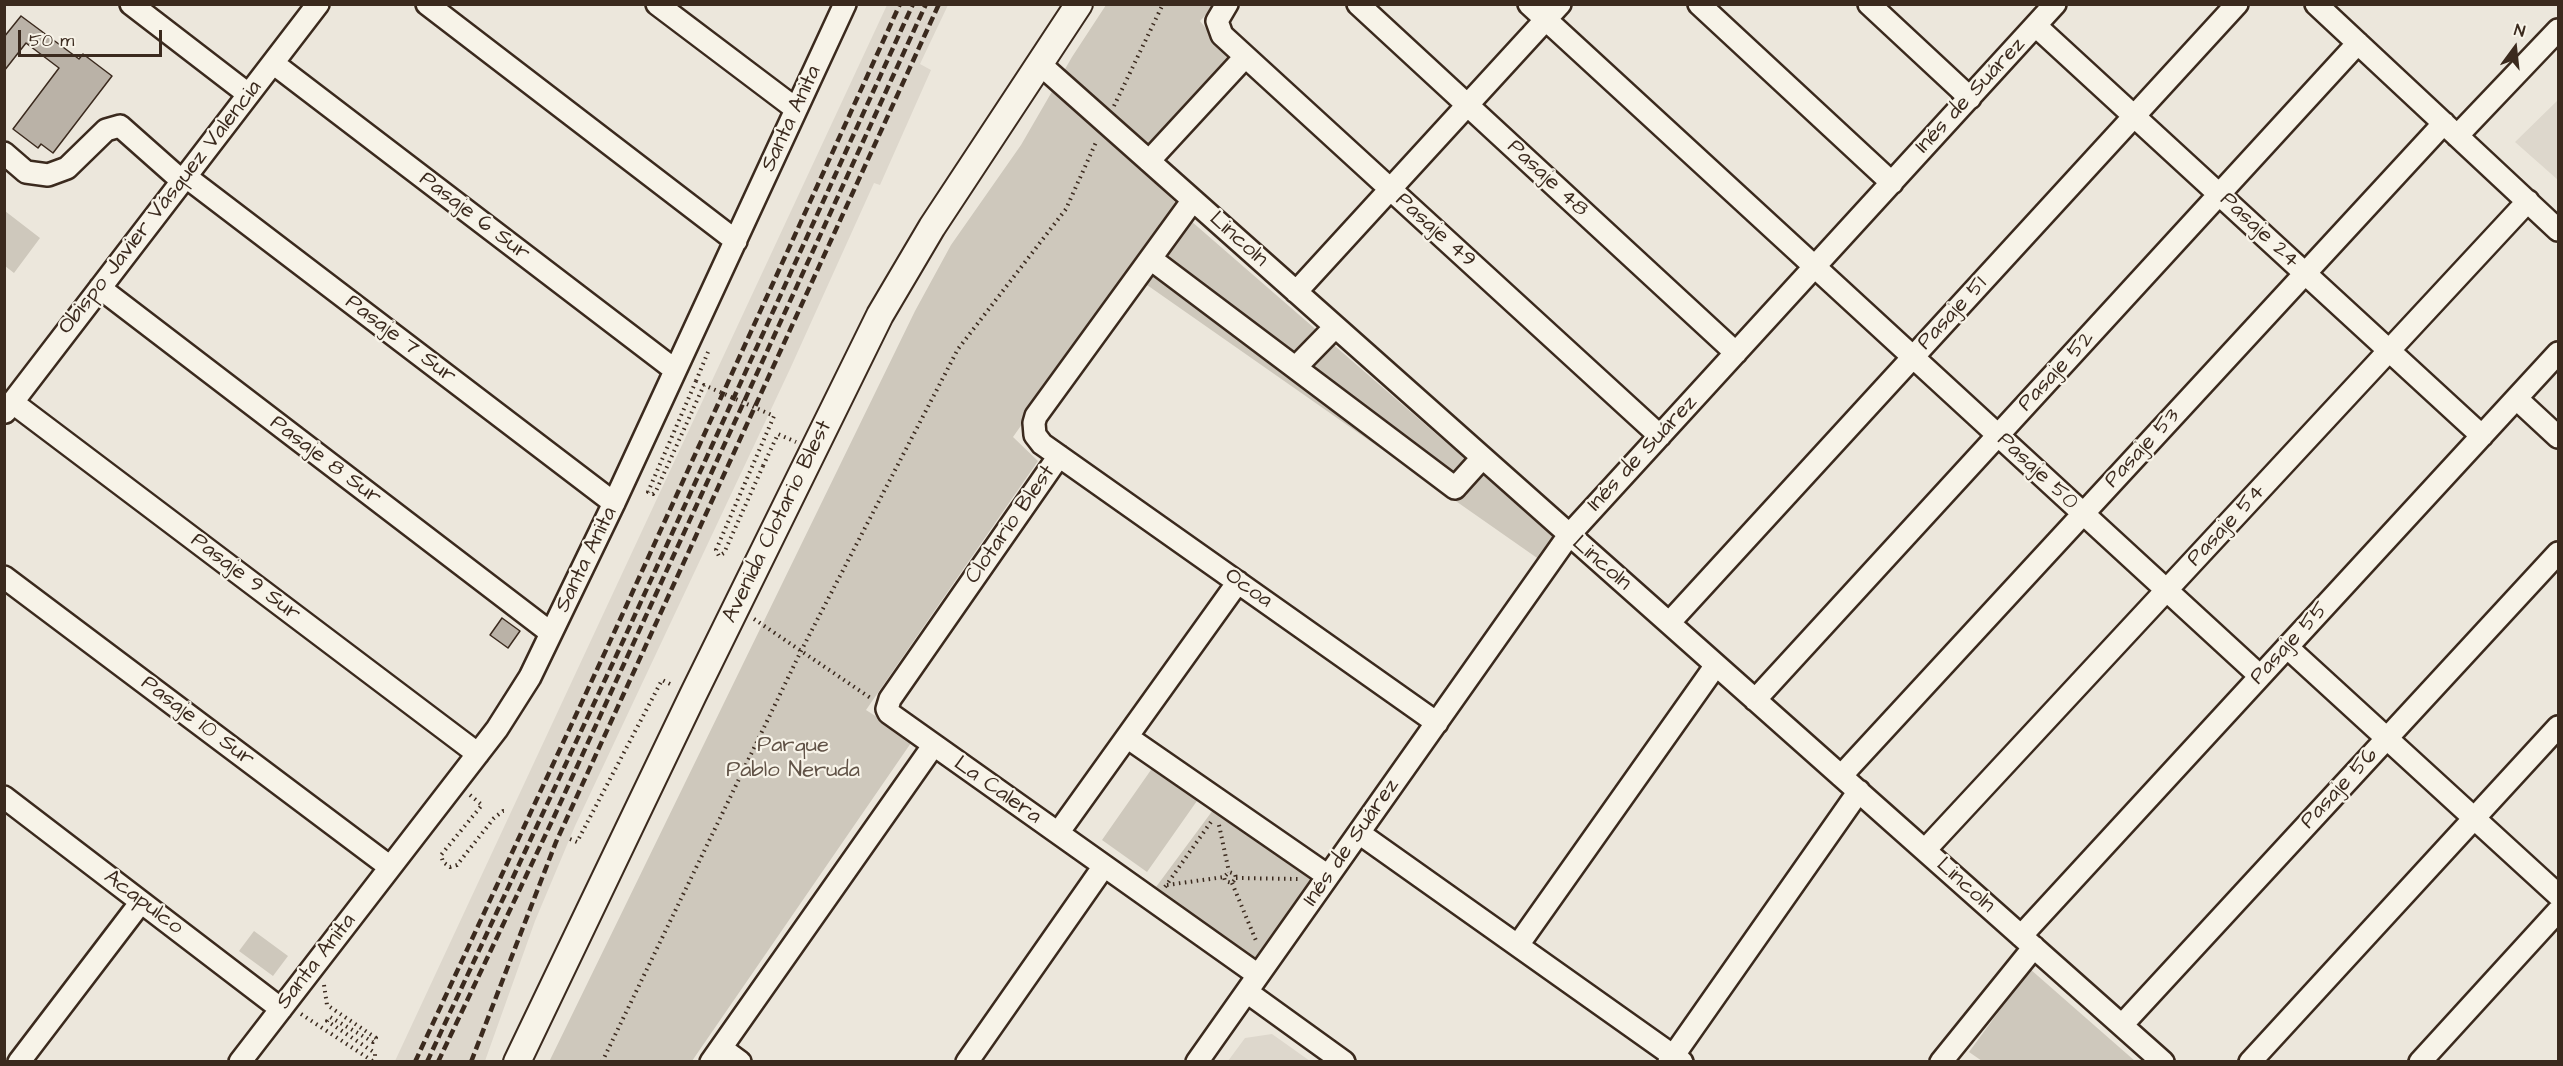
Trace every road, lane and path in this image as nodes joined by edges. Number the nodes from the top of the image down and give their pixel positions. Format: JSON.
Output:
{"nodes":[{"id":1,"x":130,"y":4,"type":"edge"},
{"id":2,"x":318,"y":4,"type":"edge"},
{"id":3,"x":427,"y":4,"type":"edge"},
{"id":4,"x":657,"y":4,"type":"edge"},
{"id":5,"x":845,"y":4,"type":"edge"},
{"id":6,"x":1079,"y":4,"type":"edge"},
{"id":7,"x":1163,"y":4,"type":"edge"},
{"id":8,"x":1358,"y":4,"type":"edge"},
{"id":9,"x":1529,"y":4,"type":"edge"},
{"id":10,"x":1699,"y":4,"type":"edge"},
{"id":11,"x":2055,"y":4,"type":"edge"},
{"id":12,"x":2237,"y":4,"type":"edge"},
{"id":13,"x":2316,"y":4,"type":"edge"},
{"id":14,"x":1877,"y":7,"type":"edge"},
{"id":15,"x":1553,"y":12,"type":"edge"},
{"id":16,"x":1222,"y":13,"type":"edge"},
{"id":17,"x":2036,"y":26,"type":"junction"},
{"id":18,"x":2559,"y":30,"type":"edge"},
{"id":19,"x":2358,"y":43,"type":"junction"},
{"id":20,"x":1245,"y":57,"type":"junction"},
{"id":21,"x":273,"y":63,"type":"junction"},
{"id":22,"x":1041,"y":65,"type":"junction"},
{"id":23,"x":248,"y":94,"type":"junction"},
{"id":24,"x":1970,"y":98,"type":"junction"},
{"id":25,"x":1467,"y":105,"type":"junction"},
{"id":26,"x":796,"y":109,"type":"junction"},
{"id":27,"x":2134,"y":116,"type":"junction"},
{"id":28,"x":1105,"y":123,"type":"junction"},
{"id":29,"x":2450,"y":129,"type":"junction"},
{"id":30,"x":4,"y":153,"type":"edge"},
{"id":31,"x":1149,"y":161,"type":"junction"},
{"id":32,"x":183,"y":179,"type":"junction"},
{"id":33,"x":1892,"y":183,"type":"junction"},
{"id":34,"x":1390,"y":190,"type":"junction"},
{"id":35,"x":2219,"y":194,"type":"junction"},
{"id":36,"x":1193,"y":200,"type":"junction"},
{"id":37,"x":2528,"y":201,"type":"junction"},
{"id":38,"x":2559,"y":230,"type":"edge"},
{"id":39,"x":736,"y":241,"type":"junction"},
{"id":40,"x":1151,"y":259,"type":"junction"},
{"id":41,"x":1814,"y":267,"type":"junction"},
{"id":42,"x":2305,"y":273,"type":"junction"},
{"id":43,"x":100,"y":288,"type":"junction"},
{"id":44,"x":1296,"y":292,"type":"junction"},
{"id":45,"x":1335,"y":327,"type":"junction"},
{"id":46,"x":2389,"y":350,"type":"junction"},
{"id":47,"x":1736,"y":352,"type":"junction"},
{"id":48,"x":2559,"y":353,"type":"edge"},
{"id":49,"x":1913,"y":358,"type":"junction"},
{"id":50,"x":1296,"y":367,"type":"junction"},
{"id":51,"x":675,"y":370,"type":"junction"},
{"id":52,"x":696,"y":381,"type":"dead end"},
{"id":53,"x":2517,"y":399,"type":"junction"},
{"id":54,"x":8,"y":407,"type":"edge"},
{"id":55,"x":1660,"y":436,"type":"junction"},
{"id":56,"x":1998,"y":436,"type":"junction"},
{"id":57,"x":2482,"y":436,"type":"junction"},
{"id":58,"x":2559,"y":437,"type":"edge"},
{"id":59,"x":813,"y":450,"type":"junction"},
{"id":60,"x":1059,"y":456,"type":"junction"},
{"id":61,"x":1482,"y":458,"type":"junction"},
{"id":62,"x":614,"y":504,"type":"junction"},
{"id":63,"x":2083,"y":514,"type":"junction"},
{"id":64,"x":1569,"y":535,"type":"junction"},
{"id":65,"x":2559,"y":553,"type":"edge"},
{"id":66,"x":4,"y":577,"type":"edge"},
{"id":67,"x":1238,"y":582,"type":"junction"},
{"id":68,"x":2166,"y":590,"type":"junction"},
{"id":69,"x":736,"y":607,"type":"junction"},
{"id":70,"x":1669,"y":623,"type":"junction"},
{"id":71,"x":551,"y":633,"type":"junction"},
{"id":72,"x":2287,"y":647,"type":"junction"},
{"id":73,"x":801,"y":651,"type":"junction"},
{"id":74,"x":1716,"y":665,"type":"junction"},
{"id":75,"x":2260,"y":676,"type":"junction"},
{"id":76,"x":693,"y":694,"type":"junction"},
{"id":77,"x":1755,"y":700,"type":"junction"},
{"id":78,"x":887,"y":708,"type":"junction"},
{"id":79,"x":1437,"y":723,"type":"junction"},
{"id":80,"x":2559,"y":727,"type":"edge"},
{"id":81,"x":1127,"y":737,"type":"junction"},
{"id":82,"x":2387,"y":739,"type":"junction"},
{"id":83,"x":933,"y":746,"type":"junction"},
{"id":84,"x":478,"y":754,"type":"junction"},
{"id":85,"x":1841,"y":776,"type":"junction"},
{"id":86,"x":455,"y":783,"type":"junction"},
{"id":87,"x":1858,"y":791,"type":"junction"},
{"id":88,"x":8,"y":808,"type":"edge"},
{"id":89,"x":507,"y":811,"type":"dead end"},
{"id":90,"x":2474,"y":818,"type":"junction"},
{"id":91,"x":1058,"y":833,"type":"junction"},
{"id":92,"x":1359,"y":833,"type":"junction"},
{"id":93,"x":570,"y":839,"type":"dead end"},
{"id":94,"x":1925,"y":850,"type":"junction"},
{"id":95,"x":1104,"y":866,"type":"junction"},
{"id":96,"x":390,"y":867,"type":"junction"},
{"id":97,"x":1229,"y":872,"type":"junction"},
{"id":98,"x":1328,"y":876,"type":"junction"},
{"id":99,"x":1224,"y":877,"type":"junction"},
{"id":100,"x":1236,"y":878,"type":"junction"},
{"id":101,"x":1300,"y":879,"type":"dead end"},
{"id":102,"x":1232,"y":883,"type":"junction"},
{"id":103,"x":2559,"y":896,"type":"edge"},
{"id":104,"x":141,"y":902,"type":"junction"},
{"id":105,"x":2559,"y":911,"type":"edge"},
{"id":106,"x":2027,"y":941,"type":"junction"},
{"id":107,"x":1518,"y":945,"type":"junction"},
{"id":108,"x":1260,"y":951,"type":"dead end"},
{"id":109,"x":311,"y":970,"type":"junction"},
{"id":110,"x":1252,"y":983,"type":"junction"},
{"id":111,"x":281,"y":1009,"type":"junction"},
{"id":112,"x":305,"y":1017,"type":"dead end"},
{"id":113,"x":2122,"y":1025,"type":"junction"},
{"id":114,"x":716,"y":1055,"type":"edge"},
{"id":115,"x":1675,"y":1060,"type":"edge"},
{"id":116,"x":2163,"y":1061,"type":"edge"},
{"id":117,"x":19,"y":1062,"type":"edge"},
{"id":118,"x":240,"y":1062,"type":"edge"},
{"id":119,"x":375,"y":1062,"type":"edge"},
{"id":120,"x":517,"y":1062,"type":"edge"},
{"id":121,"x":602,"y":1062,"type":"edge"},
{"id":122,"x":740,"y":1062,"type":"edge"},
{"id":123,"x":967,"y":1062,"type":"edge"},
{"id":124,"x":1197,"y":1062,"type":"edge"},
{"id":125,"x":1344,"y":1062,"type":"edge"},
{"id":126,"x":1941,"y":1062,"type":"edge"},
{"id":127,"x":2250,"y":1062,"type":"edge"},
{"id":128,"x":2420,"y":1062,"type":"edge"}],
"edges":[{"from":1,"to":23,"type":"street"},
{"from":2,"to":21,"type":"street","name":"Obispo Javier Vásquez Valencia"},
{"from":3,"to":39,"type":"street"},
{"from":4,"to":26,"type":"street"},
{"from":5,"to":26,"type":"street","name":"Santa Anita"},
{"from":6,"to":22,"type":"main road","name":"Avenida Clotario Blest"},
{"from":7,"to":28,"type":"path"},
{"from":8,"to":25,"type":"street","name":"Pasaje 48"},
{"from":9,"to":15,"type":"street","name":"Pasaje 50"},
{"from":10,"to":33,"type":"street"},
{"from":11,"to":17,"type":"street","name":"Inés de Suárez"},
{"from":12,"to":27,"type":"street","name":"Pasaje 51"},
{"from":13,"to":19,"type":"street"},
{"from":14,"to":24,"type":"street"},
{"from":15,"to":25,"type":"street"},
{"from":15,"to":41,"type":"street","name":"Pasaje 50"},
{"from":16,"to":20,"type":"street","name":"Pasaje 49"},
{"from":17,"to":24,"type":"street","name":"Inés de Suárez"},
{"from":17,"to":27,"type":"street","name":"Pasaje 24"},
{"from":18,"to":29,"type":"street","name":"Pasaje 53"},
{"from":19,"to":29,"type":"street"},
{"from":19,"to":35,"type":"street","name":"Pasaje 52"},
{"from":20,"to":31,"type":"street"},
{"from":20,"to":34,"type":"street","name":"Pasaje 49"},
{"from":21,"to":23,"type":"street","name":"Obispo Javier Vásquez Valencia"},
{"from":21,"to":51,"type":"street","name":"Pasaje 6 Sur"},
{"from":22,"to":28,"type":"street","name":"Lincoln"},
{"from":22,"to":59,"type":"main road","name":"Avenida Clotario Blest"},
{"from":23,"to":32,"type":"street","name":"Obispo Javier Vásquez Valencia"},
{"from":24,"to":33,"type":"street","name":"Inés de Suárez"},
{"from":25,"to":34,"type":"street"},
{"from":25,"to":47,"type":"street","name":"Pasaje 48"},
{"from":26,"to":39,"type":"street","name":"Santa Anita"},
{"from":27,"to":35,"type":"street","name":"Pasaje 24"},
{"from":27,"to":49,"type":"street","name":"Pasaje 51"},
{"from":28,"to":31,"type":"street","name":"Lincoln"},
{"from":28,"to":73,"type":"path"},
{"from":29,"to":37,"type":"street"},
{"from":29,"to":42,"type":"street","name":"Pasaje 53"},
{"from":30,"to":32,"type":"street","name":"Pasaje 7 Sur"},
{"from":31,"to":36,"type":"street","name":"Lincoln"},
{"from":32,"to":43,"type":"street","name":"Obispo Javier Vásquez Valencia"},
{"from":32,"to":62,"type":"street","name":"Pasaje 7 Sur"},
{"from":33,"to":41,"type":"street","name":"Inés de Suárez"},
{"from":34,"to":44,"type":"street"},
{"from":34,"to":55,"type":"street","name":"Pasaje 49"},
{"from":35,"to":42,"type":"street","name":"Pasaje 24"},
{"from":35,"to":56,"type":"street","name":"Pasaje 52"},
{"from":36,"to":40,"type":"street","name":"Clotario Blest"},
{"from":36,"to":44,"type":"street","name":"Lincoln"},
{"from":37,"to":38,"type":"street"},
{"from":37,"to":46,"type":"street","name":"Pasaje 54"},
{"from":39,"to":51,"type":"street","name":"Santa Anita"},
{"from":40,"to":50,"type":"street"},
{"from":40,"to":60,"type":"street","name":"Clotario Blest"},
{"from":41,"to":47,"type":"street","name":"Inés de Suárez"},
{"from":41,"to":49,"type":"street","name":"Pasaje 50"},
{"from":42,"to":46,"type":"street","name":"Pasaje 24"},
{"from":42,"to":63,"type":"street","name":"Pasaje 53"},
{"from":43,"to":54,"type":"street","name":"Obispo Javier Vásquez Valencia"},
{"from":43,"to":71,"type":"street","name":"Pasaje 8 Sur"},
{"from":44,"to":45,"type":"street","name":"Lincoln"},
{"from":45,"to":50,"type":"street"},
{"from":45,"to":61,"type":"street","name":"Lincoln"},
{"from":46,"to":57,"type":"street","name":"Pasaje 24"},
{"from":46,"to":68,"type":"street","name":"Pasaje 54"},
{"from":47,"to":55,"type":"street","name":"Inés de Suárez"},
{"from":48,"to":53,"type":"street","name":"Pasaje 55"},
{"from":49,"to":56,"type":"street","name":"Pasaje 50"},
{"from":49,"to":70,"type":"street","name":"Pasaje 51"},
{"from":50,"to":61,"type":"street"},
{"from":51,"to":62,"type":"street","name":"Santa Anita"},
{"from":52,"to":59,"type":"path","bridge":true},
{"from":53,"to":57,"type":"street","name":"Pasaje 55"},
{"from":53,"to":58,"type":"street"},
{"from":54,"to":84,"type":"street","name":"Pasaje 9 Sur"},
{"from":55,"to":64,"type":"street","name":"Inés de Suárez"},
{"from":56,"to":63,"type":"street","name":"Pasaje 50"},
{"from":56,"to":77,"type":"street","name":"Pasaje 52"},
{"from":57,"to":72,"type":"street","name":"Pasaje 55"},
{"from":59,"to":69,"type":"main road","name":"Avenida Clotario Blest"},
{"from":60,"to":67,"type":"street","name":"Ocoa"},
{"from":60,"to":78,"type":"street","name":"Clotario Blest"},
{"from":61,"to":64,"type":"street","name":"Lincoln"},
{"from":62,"to":71,"type":"street","name":"Santa Anita"},
{"from":63,"to":68,"type":"street","name":"Pasaje 50"},
{"from":63,"to":85,"type":"street","name":"Pasaje 53"},
{"from":64,"to":70,"type":"street","name":"Lincoln"},
{"from":64,"to":79,"type":"street","name":"Inés de Suárez"},
{"from":65,"to":82,"type":"street","name":"Pasaje 56"},
{"from":66,"to":96,"type":"street","name":"Pasaje 10 Sur"},
{"from":67,"to":79,"type":"street","name":"Ocoa"},
{"from":67,"to":81,"type":"street"},
{"from":68,"to":75,"type":"street","name":"Pasaje 50"},
{"from":68,"to":94,"type":"street","name":"Pasaje 54"},
{"from":69,"to":73,"type":"path"},
{"from":69,"to":76,"type":"main road","name":"Avenida Clotario Blest"},
{"from":70,"to":74,"type":"street","name":"Lincoln"},
{"from":71,"to":84,"type":"street","name":"Santa Anita"},
{"from":72,"to":75,"type":"street","name":"Pasaje 55"},
{"from":72,"to":82,"type":"street"},
{"from":73,"to":78,"type":"path"},
{"from":73,"to":121,"type":"path"},
{"from":74,"to":77,"type":"street","name":"Lincoln"},
{"from":74,"to":107,"type":"street"},
{"from":75,"to":106,"type":"street","name":"Pasaje 55"},
{"from":76,"to":93,"type":"path"},
{"from":76,"to":120,"type":"main road","name":"Avenida Clotario Blest"},
{"from":77,"to":85,"type":"street","name":"Lincoln"},
{"from":78,"to":83,"type":"street","name":"La Calera"},
{"from":79,"to":92,"type":"street","name":"Inés de Suárez"},
{"from":80,"to":90,"type":"street"},
{"from":81,"to":91,"type":"street"},
{"from":81,"to":98,"type":"street"},
{"from":82,"to":90,"type":"street"},
{"from":82,"to":113,"type":"street","name":"Pasaje 56"},
{"from":83,"to":91,"type":"street","name":"La Calera"},
{"from":83,"to":114,"type":"street"},
{"from":84,"to":86,"type":"street","name":"Santa Anita"},
{"from":85,"to":87,"type":"street","name":"Lincoln"},
{"from":86,"to":89,"type":"path"},
{"from":86,"to":96,"type":"street","name":"Santa Anita"},
{"from":87,"to":94,"type":"street","name":"Lincoln"},
{"from":87,"to":115,"type":"street"},
{"from":88,"to":104,"type":"street","name":"Acapulco"},
{"from":90,"to":103,"type":"street"},
{"from":90,"to":127,"type":"street"},
{"from":91,"to":95,"type":"street","name":"La Calera"},
{"from":92,"to":98,"type":"street","name":"Inés de Suárez"},
{"from":92,"to":107,"type":"street"},
{"from":94,"to":106,"type":"street","name":"Lincoln"},
{"from":95,"to":110,"type":"street","name":"La Calera"},
{"from":95,"to":123,"type":"street"},
{"from":96,"to":109,"type":"street","name":"Santa Anita"},
{"from":97,"to":99,"type":"path"},
{"from":97,"to":99,"type":"path"},
{"from":97,"to":100,"type":"path"},
{"from":98,"to":110,"type":"street","name":"Inés de Suárez"},
{"from":99,"to":102,"type":"path"},
{"from":100,"to":101,"type":"path"},
{"from":100,"to":102,"type":"path"},
{"from":102,"to":108,"type":"path"},
{"from":104,"to":111,"type":"street","name":"Acapulco"},
{"from":104,"to":117,"type":"street"},
{"from":105,"to":128,"type":"street"},
{"from":106,"to":113,"type":"street","name":"Lincoln"},
{"from":106,"to":126,"type":"street","name":"Pasaje 55"},
{"from":107,"to":115,"type":"street"},
{"from":109,"to":111,"type":"street","name":"Santa Anita"},
{"from":109,"to":119,"type":"path"},
{"from":110,"to":124,"type":"street","name":"Inés de Suárez"},
{"from":110,"to":125,"type":"street","name":"La Calera"},
{"from":111,"to":118,"type":"street","name":"Santa Anita"},
{"from":112,"to":119,"type":"path"},
{"from":113,"to":116,"type":"street","name":"Lincoln"},
{"from":114,"to":122,"type":"street"}]}
